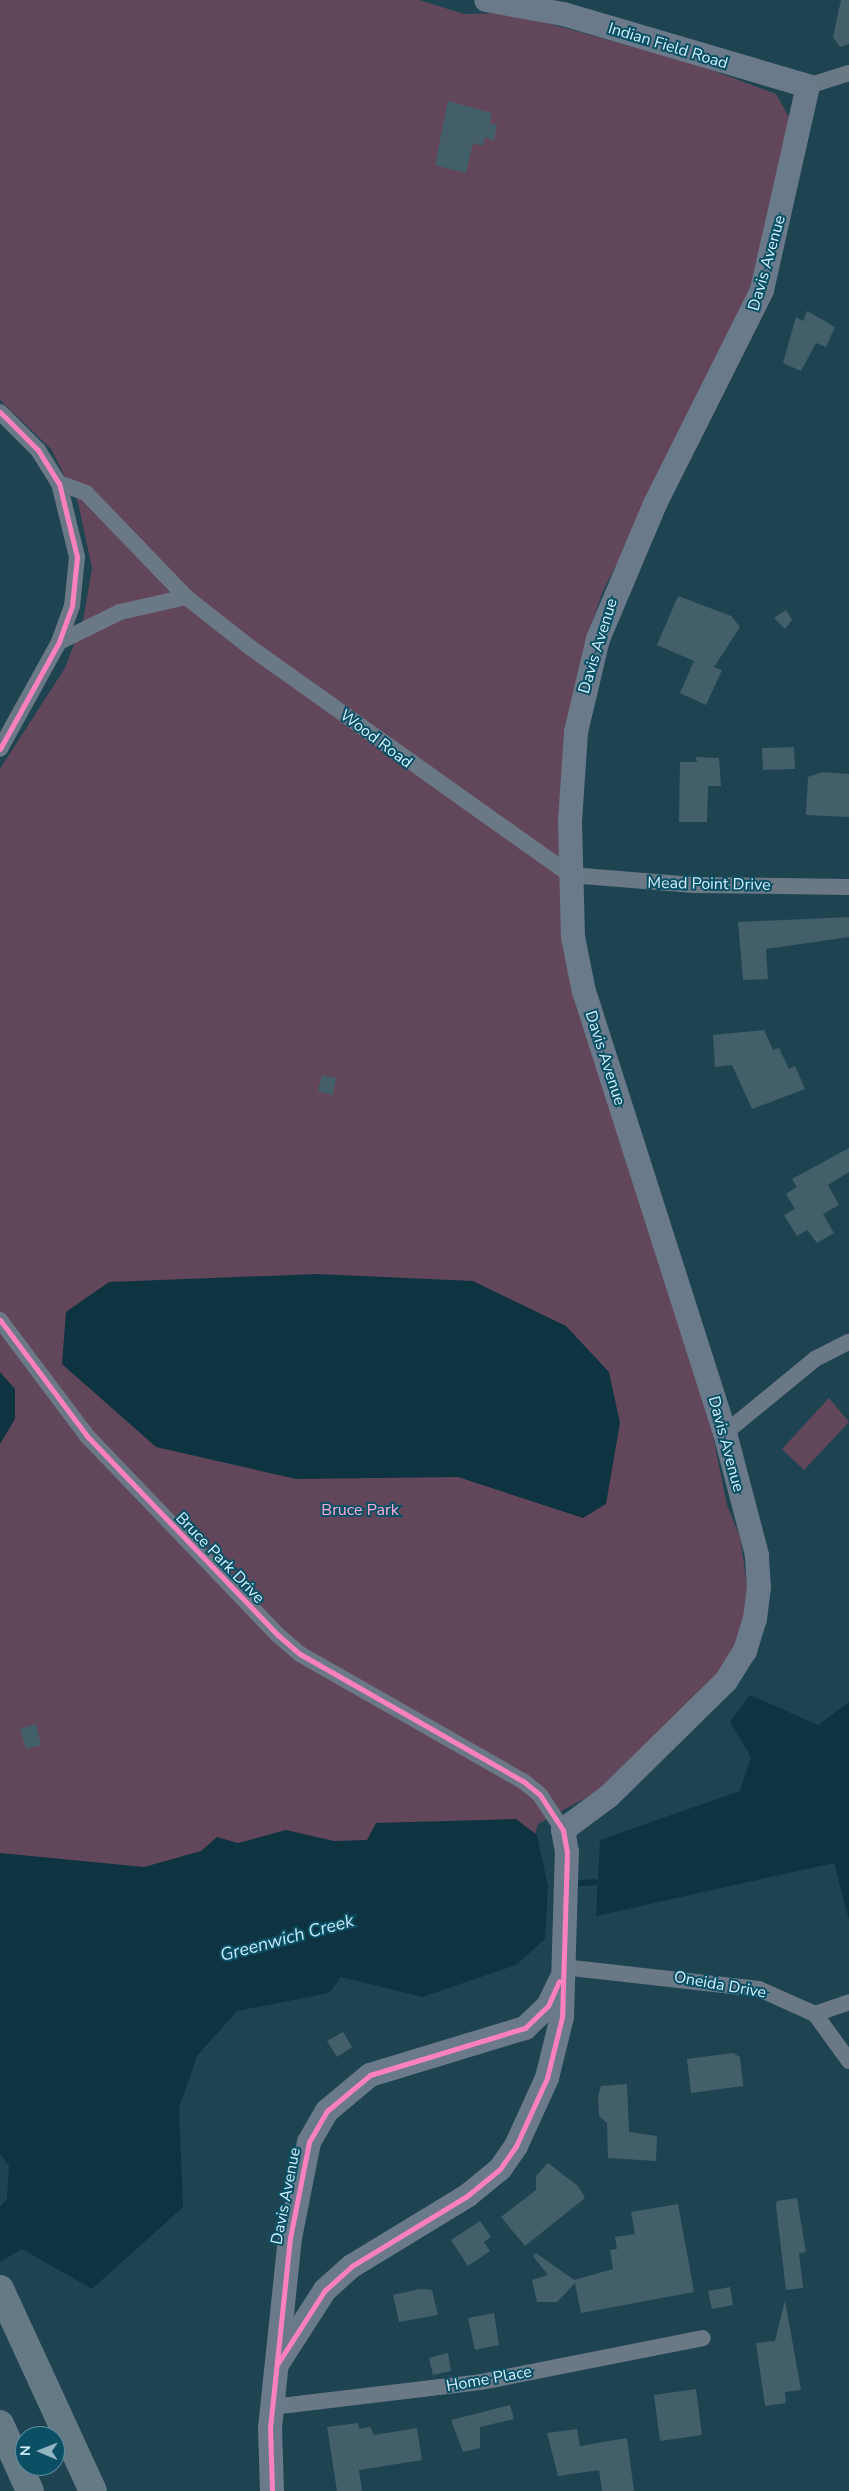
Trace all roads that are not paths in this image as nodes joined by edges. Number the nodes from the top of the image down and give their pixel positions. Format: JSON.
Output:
{"nodes":[{"id":1,"x":486,"y":0,"type":"edge"},
{"id":2,"x":849,"y":73,"type":"edge"},
{"id":3,"x":808,"y":86,"type":"junction"},
{"id":4,"x":0,"y":412,"type":"edge"},
{"id":5,"x":59,"y":483,"type":"junction"},
{"id":6,"x":186,"y":597,"type":"junction"},
{"id":7,"x":59,"y":642,"type":"junction"},
{"id":8,"x":0,"y":749,"type":"edge"},
{"id":9,"x":570,"y":875,"type":"junction"},
{"id":10,"x":849,"y":887,"type":"edge"},
{"id":11,"x":0,"y":1320,"type":"edge"},
{"id":12,"x":849,"y":1342,"type":"edge"},
{"id":13,"x":725,"y":1433,"type":"junction"},
{"id":14,"x":565,"y":1841,"type":"junction"},
{"id":15,"x":562,"y":1972,"type":"junction"},
{"id":16,"x":849,"y":2002,"type":"edge"},
{"id":17,"x":814,"y":2014,"type":"junction"},
{"id":18,"x":849,"y":2062,"type":"edge"},
{"id":19,"x":0,"y":2289,"type":"edge"},
{"id":20,"x":703,"y":2338,"type":"dead end"},
{"id":21,"x":278,"y":2363,"type":"junction"},
{"id":22,"x":272,"y":2407,"type":"junction"},
{"id":23,"x":0,"y":2424,"type":"edge"},
{"id":24,"x":30,"y":2491,"type":"edge"},
{"id":25,"x":92,"y":2491,"type":"edge"},
{"id":26,"x":272,"y":2491,"type":"edge"}],
"edges":[{"from":1,"to":3,"type":"main road","name":"Indian Field Road"},
{"from":2,"to":3,"type":"street"},
{"from":3,"to":9,"type":"main road","name":"Davis Avenue"},
{"from":4,"to":5,"type":"street"},
{"from":5,"to":6,"type":"street","name":"Wood Road"},
{"from":5,"to":7,"type":"street"},
{"from":6,"to":7,"type":"street"},
{"from":6,"to":9,"type":"street","name":"Wood Road"},
{"from":7,"to":8,"type":"street"},
{"from":9,"to":10,"type":"street","name":"Mead Point Drive"},
{"from":9,"to":13,"type":"main road","name":"Davis Avenue"},
{"from":11,"to":14,"type":"street","name":"Bruce Park Drive"},
{"from":12,"to":13,"type":"street"},
{"from":13,"to":14,"type":"main road","name":"Davis Avenue"},
{"from":14,"to":15,"type":"main road","name":"Davis Avenue"},
{"from":15,"to":17,"type":"street","name":"Oneida Drive"},
{"from":15,"to":21,"type":"main road","name":"Davis Avenue"},
{"from":15,"to":21,"type":"main road","name":"Davis Avenue"},
{"from":16,"to":17,"type":"street"},
{"from":17,"to":18,"type":"street","name":"Oneida Drive"},
{"from":19,"to":25,"type":"highway"},
{"from":20,"to":22,"type":"street","name":"Home Place"},
{"from":21,"to":22,"type":"main road","name":"Davis Avenue"},
{"from":22,"to":26,"type":"main road","name":"Davis Avenue"},
{"from":23,"to":24,"type":"highway"}]}
